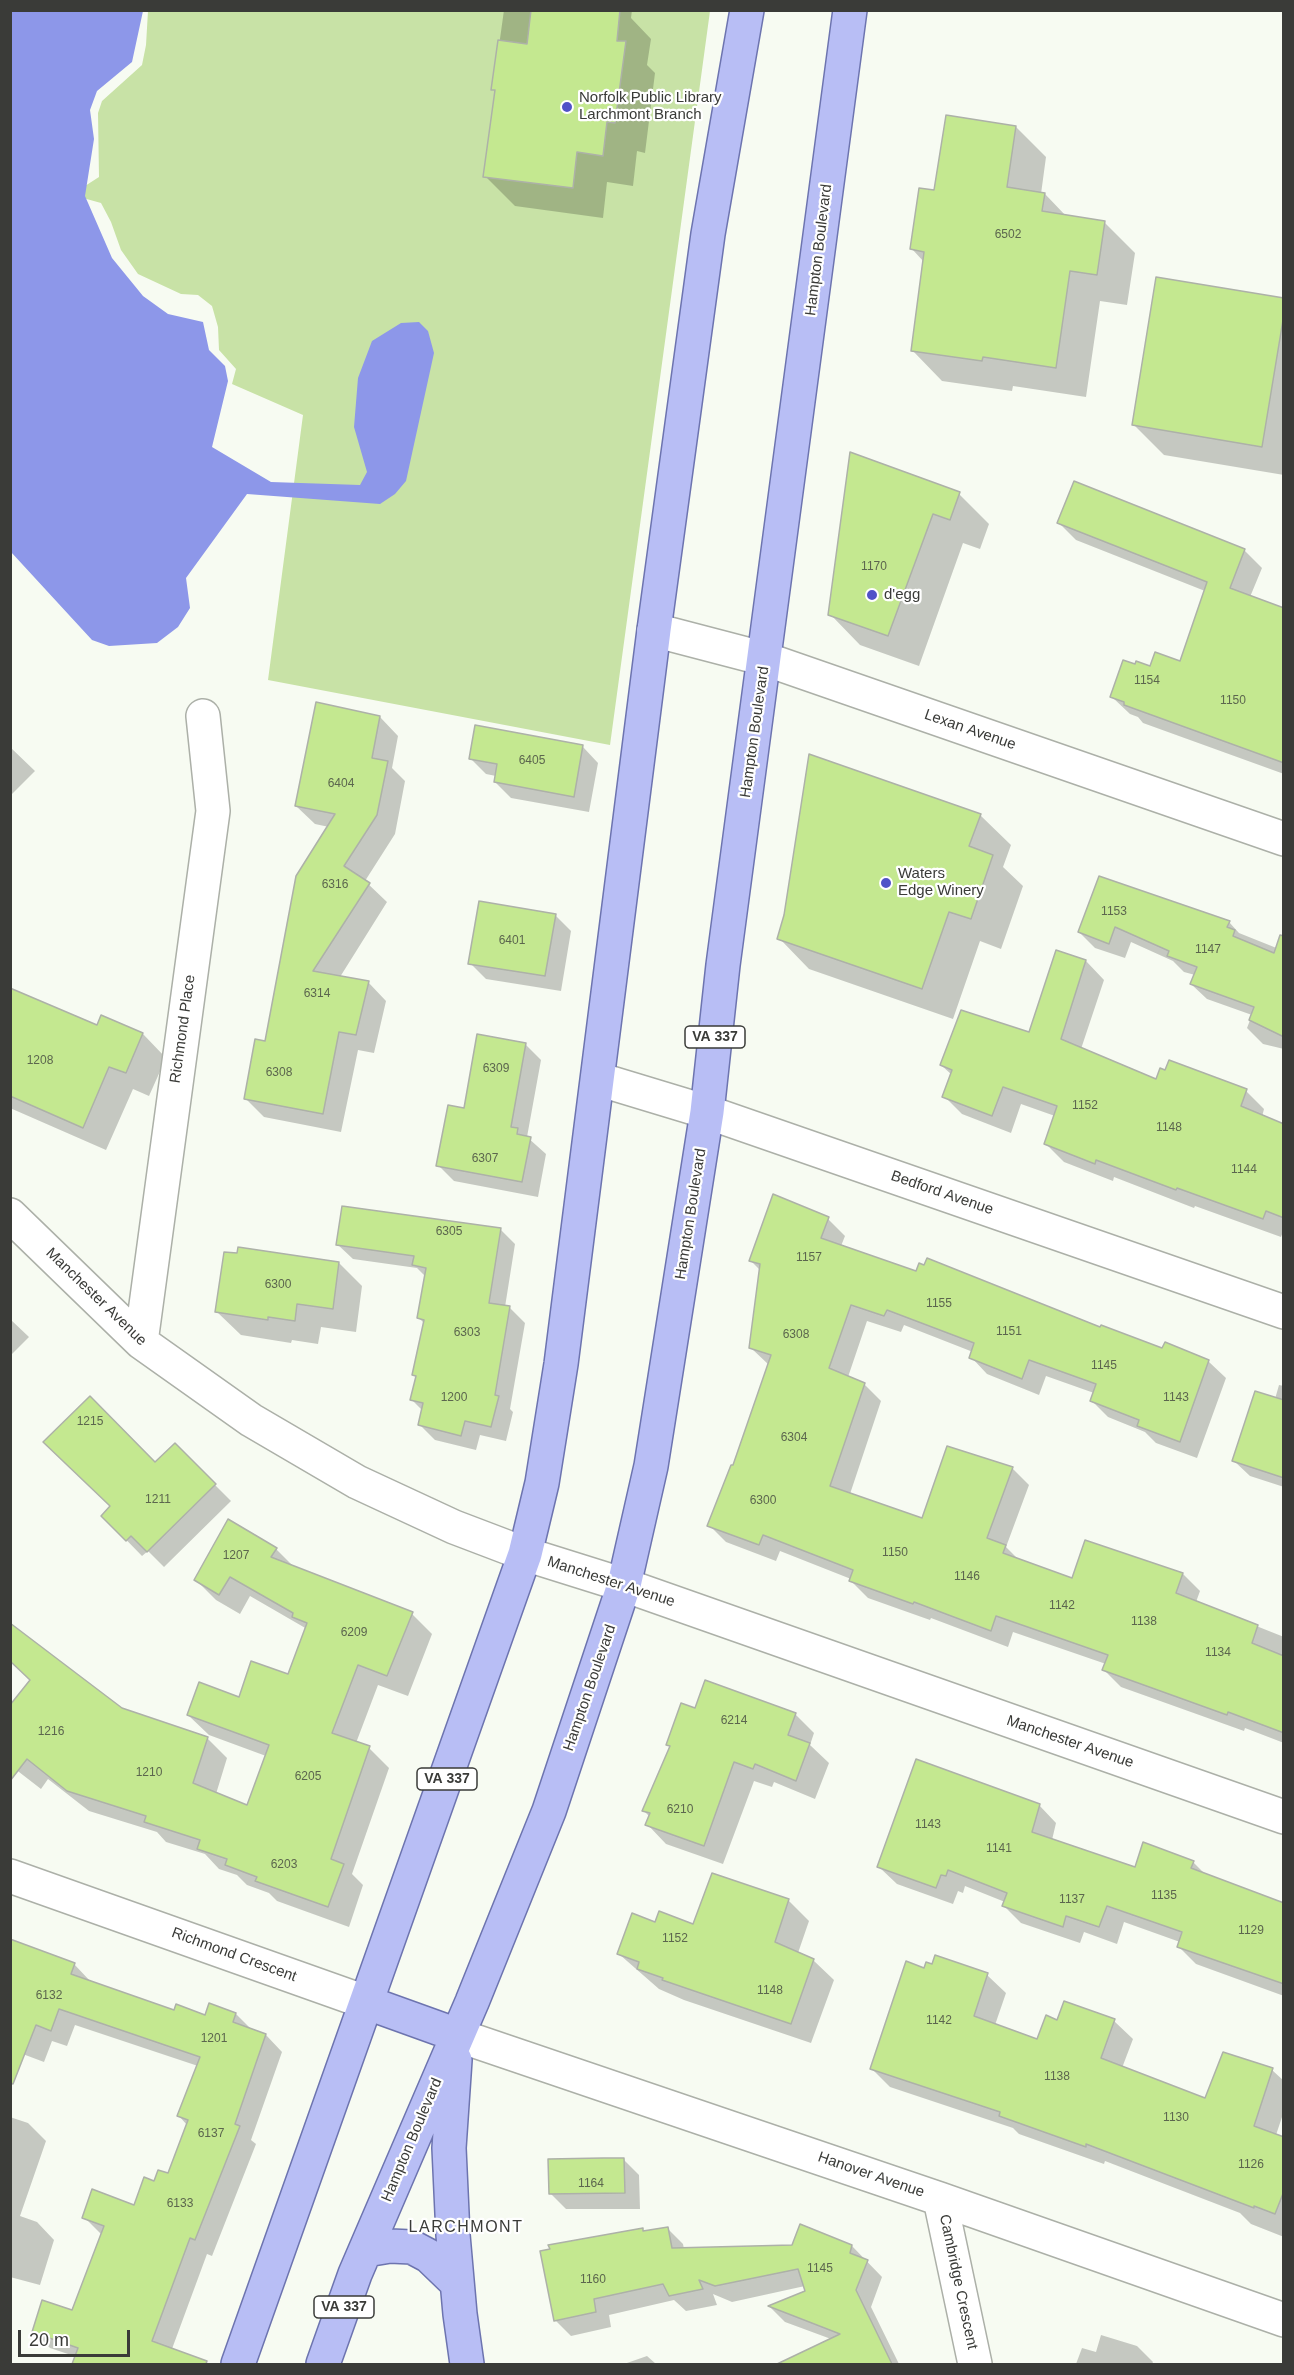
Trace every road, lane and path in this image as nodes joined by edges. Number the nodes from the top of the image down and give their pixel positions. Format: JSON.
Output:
{"nodes":[{"id":1,"x":747,"y":10,"type":"edge"},
{"id":2,"x":850,"y":10,"type":"edge"},
{"id":3,"x":654,"y":630,"type":"junction"},
{"id":4,"x":765,"y":659,"type":"junction"},
{"id":5,"x":203,"y":716,"type":"dead end"},
{"id":6,"x":1284,"y":839,"type":"edge"},
{"id":7,"x":598,"y":1079,"type":"junction"},
{"id":8,"x":707,"y":1112,"type":"junction"},
{"id":9,"x":10,"y":1215,"type":"edge"},
{"id":10,"x":1284,"y":1312,"type":"edge"},
{"id":11,"x":141,"y":1342,"type":"junction"},
{"id":12,"x":525,"y":1554,"type":"junction"},
{"id":13,"x":624,"y":1585,"type":"junction"},
{"id":14,"x":1284,"y":1817,"type":"edge"},
{"id":15,"x":10,"y":1876,"type":"edge"},
{"id":16,"x":368,"y":2003,"type":"junction"},
{"id":17,"x":457,"y":2035,"type":"junction"},
{"id":18,"x":940,"y":2199,"type":"junction"},
{"id":19,"x":366,"y":2250,"type":"junction"},
{"id":20,"x":457,"y":2283,"type":"junction"},
{"id":21,"x":1284,"y":2320,"type":"edge"},
{"id":22,"x":238,"y":2364,"type":"edge"},
{"id":23,"x":323,"y":2364,"type":"edge"},
{"id":24,"x":467,"y":2364,"type":"edge"},
{"id":25,"x":975,"y":2364,"type":"edge"}],
"edges":[{"from":1,"to":3,"type":"main road","number":"VA 337"},
{"from":2,"to":4,"type":"main road","name":"Hampton Boulevard","number":"VA 337"},
{"from":3,"to":4,"type":"street","name":"Lexan Avenue"},
{"from":3,"to":7,"type":"main road","number":"VA 337"},
{"from":4,"to":6,"type":"street","name":"Lexan Avenue"},
{"from":4,"to":8,"type":"main road","name":"Hampton Boulevard","number":"VA 337"},
{"from":5,"to":11,"type":"street","name":"Richmond Place"},
{"from":7,"to":8,"type":"street","name":"Bedford Avenue"},
{"from":7,"to":12,"type":"main road","number":"VA 337"},
{"from":8,"to":10,"type":"street","name":"Bedford Avenue"},
{"from":8,"to":13,"type":"main road","name":"Hampton Boulevard","number":"VA 337"},
{"from":9,"to":11,"type":"street","name":"Manchester Avenue"},
{"from":11,"to":12,"type":"street","name":"Manchester Avenue"},
{"from":12,"to":13,"type":"street","name":"Manchester Avenue"},
{"from":12,"to":16,"type":"main road","number":"VA 337"},
{"from":13,"to":14,"type":"street","name":"Manchester Avenue"},
{"from":13,"to":17,"type":"main road","name":"Hampton Boulevard","number":"VA 337"},
{"from":15,"to":16,"type":"street","name":"Richmond Crescent"},
{"from":16,"to":17,"type":"main road","name":"Richmond Crescent"},
{"from":16,"to":22,"type":"main road","number":"VA 337"},
{"from":17,"to":18,"type":"street","name":"Hanover Avenue"},
{"from":17,"to":19,"type":"main road","name":"Hampton Boulevard","number":"VA 337"},
{"from":17,"to":20,"type":"main road"},
{"from":18,"to":21,"type":"street","name":"Hanover Avenue"},
{"from":18,"to":25,"type":"street","name":"Cambridge Crescent"},
{"from":19,"to":20,"type":"main road"},
{"from":19,"to":23,"type":"main road","name":"Hampton Boulevard","number":"VA 337"},
{"from":20,"to":24,"type":"main road"}]}
